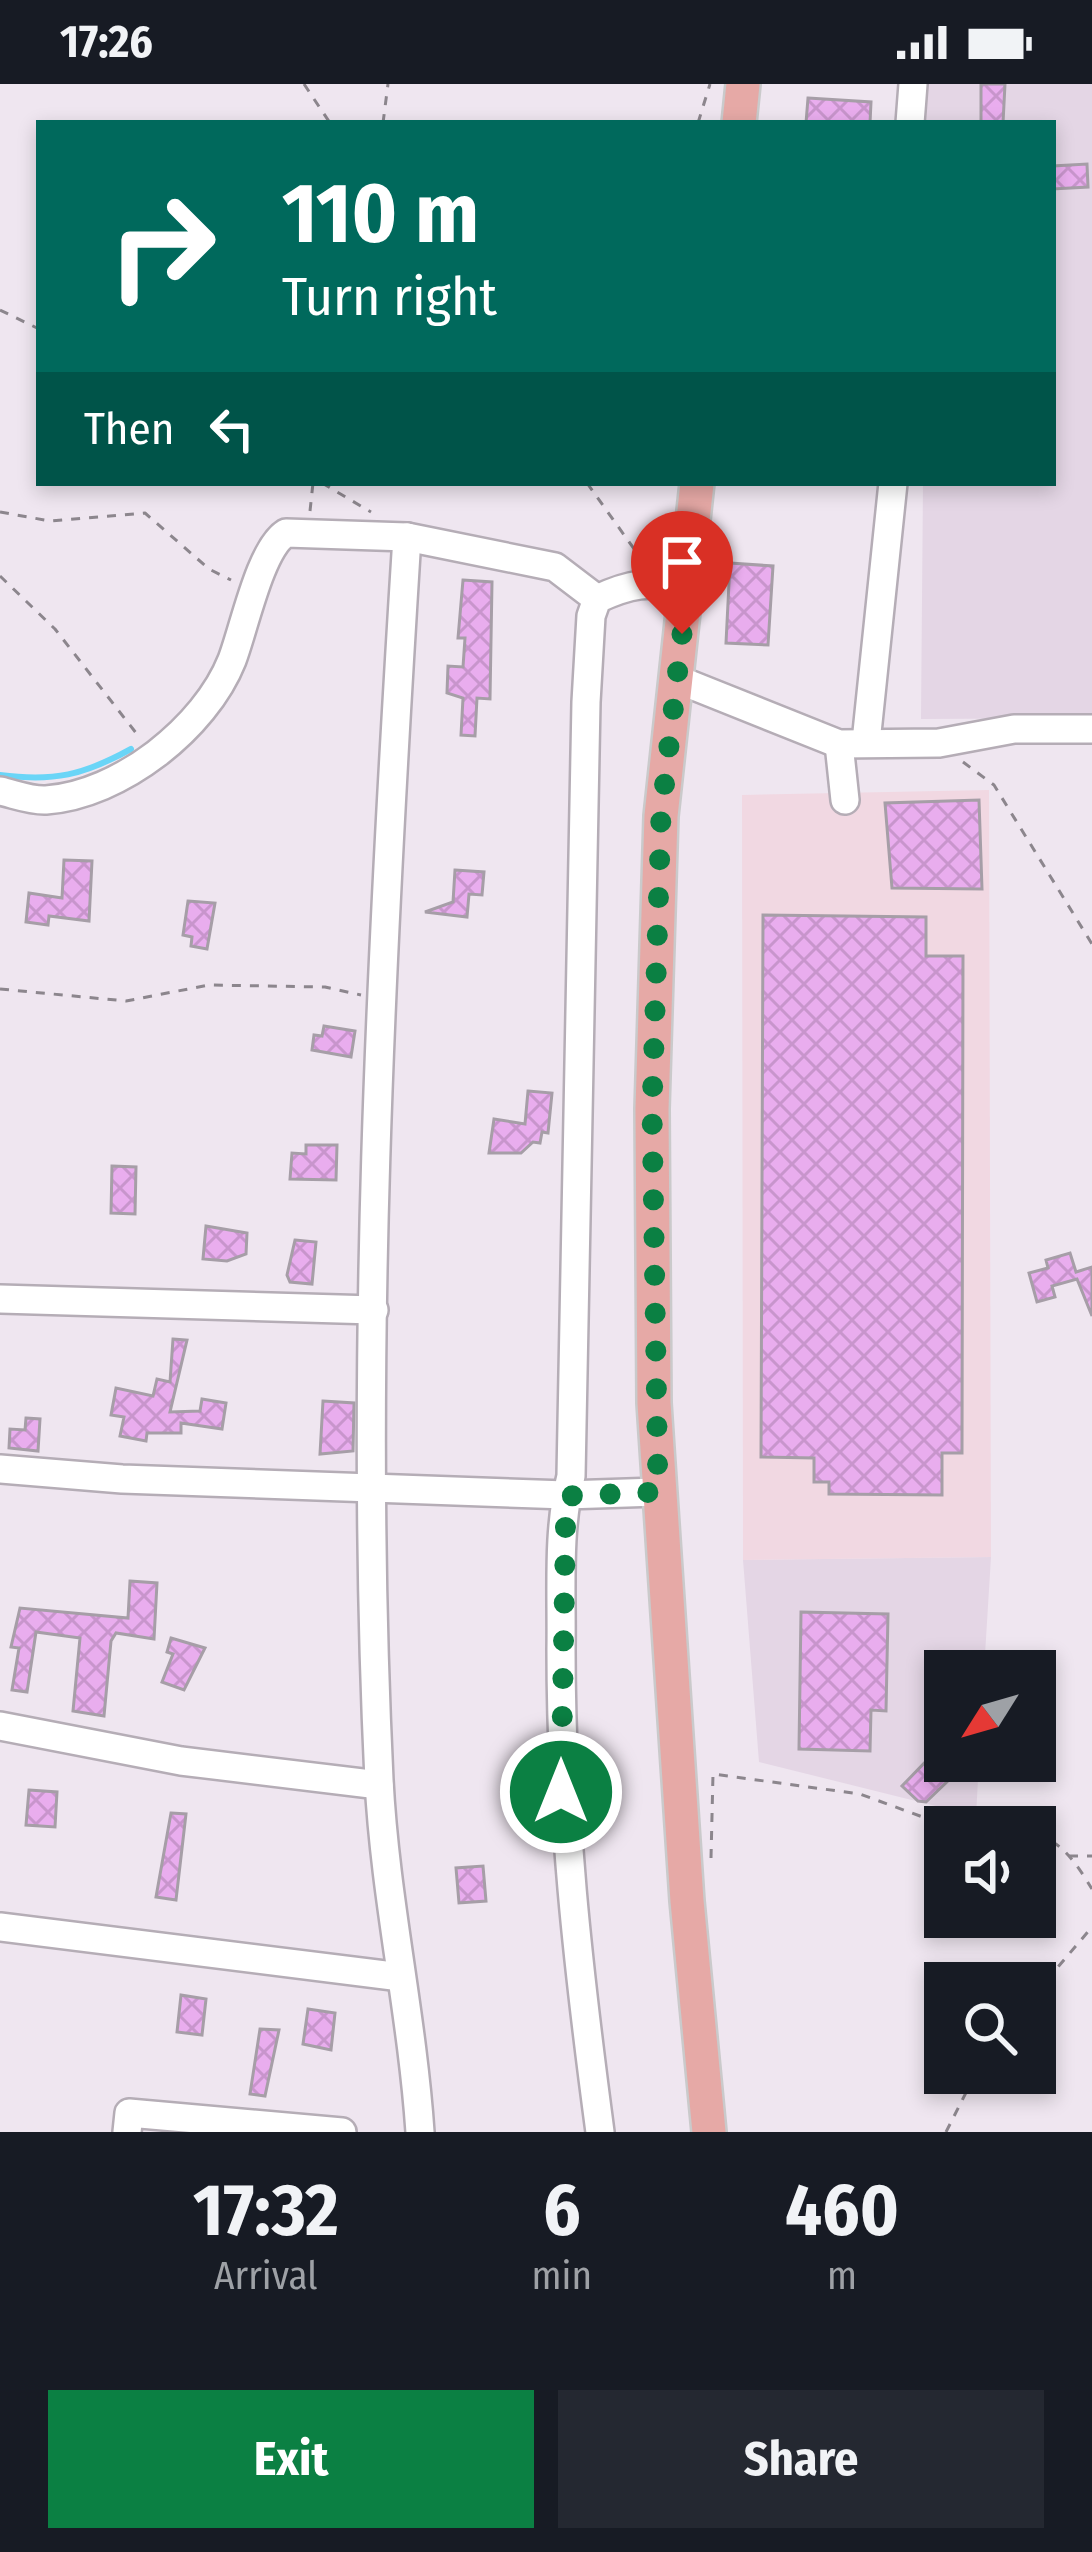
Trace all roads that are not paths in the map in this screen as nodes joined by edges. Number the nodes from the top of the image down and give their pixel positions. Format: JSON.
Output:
{"nodes":[{"id":1,"x":743,"y":84,"type":"edge"},
{"id":2,"x":913,"y":84,"type":"edge"},
{"id":3,"x":739,"y":120,"type":"edge"},
{"id":4,"x":910,"y":120,"type":"edge"},
{"id":5,"x":696,"y":486,"type":"edge"},
{"id":6,"x":892,"y":486,"type":"edge"},
{"id":7,"x":407,"y":536,"type":"junction"},
{"id":8,"x":671,"y":585,"type":"junction"},
{"id":9,"x":597,"y":599,"type":"junction"},
{"id":10,"x":679,"y":680,"type":"junction"},
{"id":11,"x":1092,"y":729,"type":"edge"},
{"id":12,"x":853,"y":743,"type":"junction"},
{"id":13,"x":0,"y":791,"type":"edge"},
{"id":14,"x":845,"y":800,"type":"dead end"},
{"id":15,"x":0,"y":1299,"type":"edge"},
{"id":16,"x":374,"y":1310,"type":"junction"},
{"id":17,"x":0,"y":1469,"type":"edge"},
{"id":18,"x":370,"y":1485,"type":"junction"},
{"id":19,"x":658,"y":1492,"type":"junction"},
{"id":20,"x":566,"y":1496,"type":"junction"},
{"id":21,"x":0,"y":1726,"type":"edge"},
{"id":22,"x":379,"y":1785,"type":"junction"},
{"id":23,"x":0,"y":1927,"type":"edge"},
{"id":24,"x":400,"y":1977,"type":"junction"},
{"id":25,"x":127,"y":2132,"type":"edge"},
{"id":26,"x":342,"y":2132,"type":"edge"},
{"id":27,"x":420,"y":2132,"type":"edge"},
{"id":28,"x":600,"y":2132,"type":"edge"},
{"id":29,"x":709,"y":2132,"type":"edge"}],
"edges":[{"from":1,"to":3,"type":"main road"},
{"from":2,"to":4,"type":"street"},
{"from":5,"to":8,"type":"main road"},
{"from":6,"to":12,"type":"street"},
{"from":7,"to":9,"type":"street"},
{"from":7,"to":13,"type":"street"},
{"from":7,"to":16,"type":"street"},
{"from":8,"to":9,"type":"street"},
{"from":8,"to":10,"type":"main road"},
{"from":9,"to":20,"type":"street"},
{"from":10,"to":12,"type":"street"},
{"from":10,"to":19,"type":"main road"},
{"from":11,"to":12,"type":"street"},
{"from":12,"to":14,"type":"street"},
{"from":15,"to":16,"type":"street"},
{"from":16,"to":18,"type":"street"},
{"from":17,"to":18,"type":"street"},
{"from":18,"to":20,"type":"street"},
{"from":18,"to":22,"type":"street"},
{"from":19,"to":20,"type":"street"},
{"from":19,"to":29,"type":"main road"},
{"from":20,"to":28,"type":"street"},
{"from":21,"to":22,"type":"street"},
{"from":22,"to":24,"type":"street"},
{"from":23,"to":24,"type":"street"},
{"from":24,"to":27,"type":"street"},
{"from":25,"to":26,"type":"street"}]}
